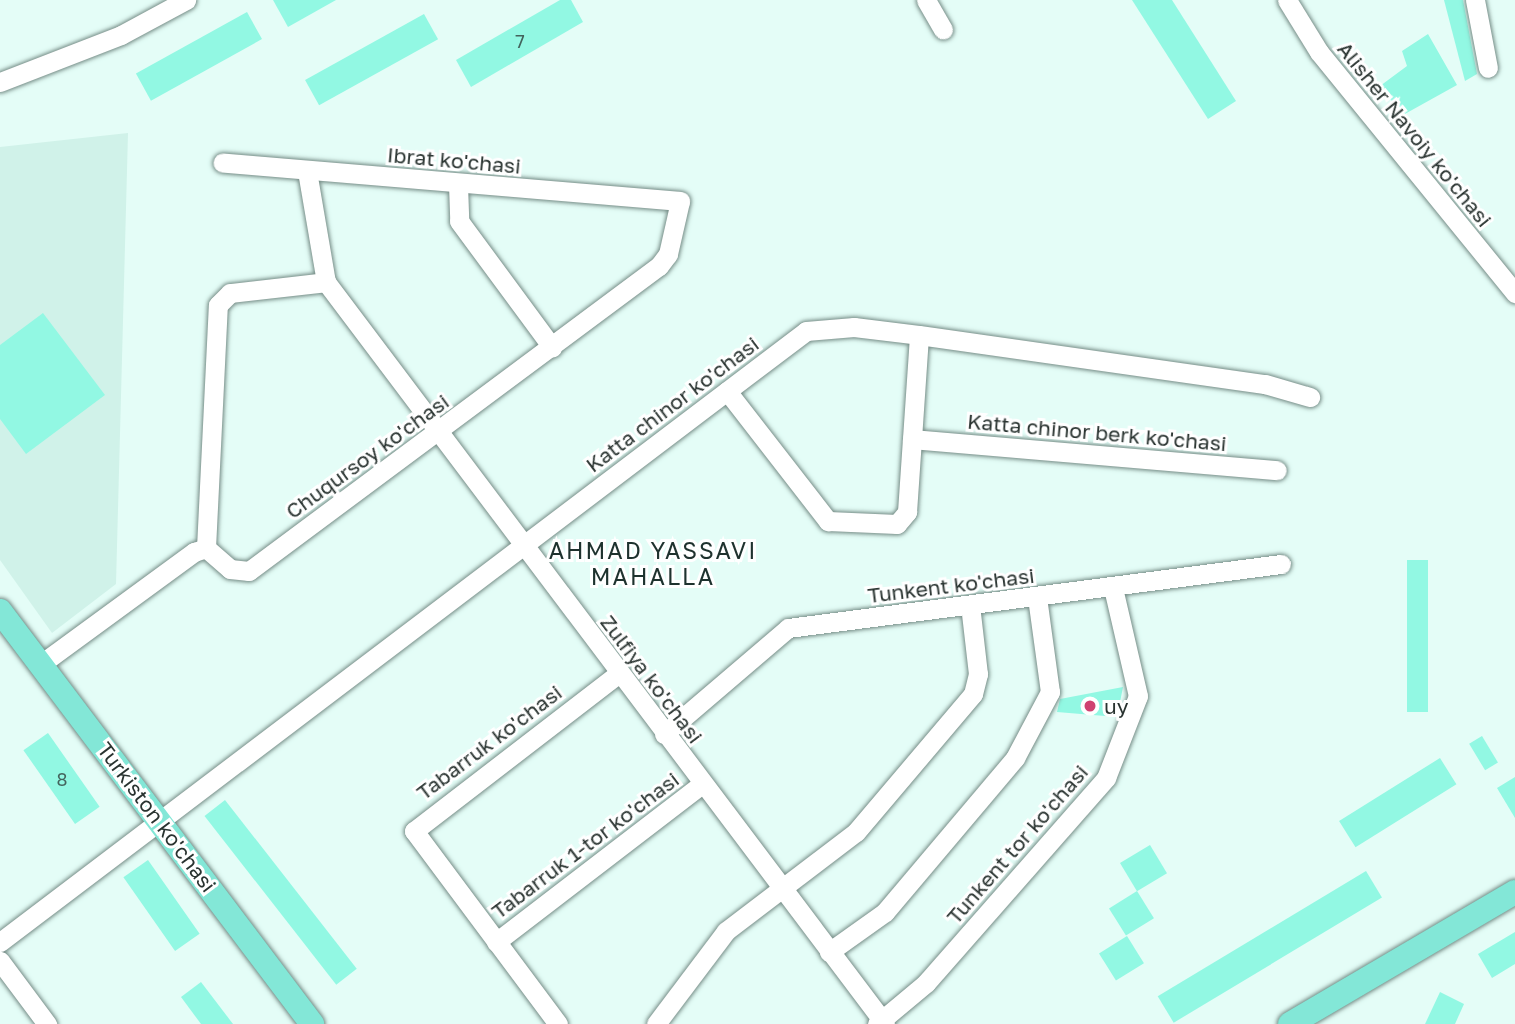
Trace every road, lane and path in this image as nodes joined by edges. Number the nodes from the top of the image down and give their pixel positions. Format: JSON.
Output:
{"nodes":[{"id":1,"x":186,"y":0,"type":"edge"},
{"id":2,"x":926,"y":0,"type":"edge"},
{"id":3,"x":1287,"y":0,"type":"edge"},
{"id":4,"x":1475,"y":0,"type":"edge"},
{"id":5,"x":943,"y":30,"type":"dead end"},
{"id":6,"x":1488,"y":68,"type":"dead end"},
{"id":7,"x":0,"y":82,"type":"edge"},
{"id":8,"x":223,"y":163,"type":"dead end"},
{"id":9,"x":307,"y":171,"type":"junction"},
{"id":10,"x":458,"y":184,"type":"junction"},
{"id":11,"x":680,"y":201,"type":"joint"},
{"id":12,"x":326,"y":282,"type":"junction"},
{"id":13,"x":1515,"y":293,"type":"edge"},
{"id":14,"x":919,"y":335,"type":"junction"},
{"id":15,"x":552,"y":347,"type":"junction"},
{"id":16,"x":727,"y":391,"type":"junction"},
{"id":17,"x":1310,"y":397,"type":"dead end"},
{"id":18,"x":439,"y":432,"type":"junction"},
{"id":19,"x":912,"y":439,"type":"junction"},
{"id":20,"x":1277,"y":470,"type":"dead end"},
{"id":21,"x":523,"y":545,"type":"junction"},
{"id":22,"x":206,"y":548,"type":"junction"},
{"id":23,"x":1281,"y":564,"type":"dead end"},
{"id":24,"x":1113,"y":588,"type":"junction"},
{"id":25,"x":1037,"y":597,"type":"junction"},
{"id":26,"x":970,"y":605,"type":"junction"},
{"id":27,"x":3,"y":621,"type":"edge"},
{"id":28,"x":41,"y":664,"type":"junction"},
{"id":29,"x":619,"y":673,"type":"junction"},
{"id":30,"x":664,"y":734,"type":"junction"},
{"id":31,"x":702,"y":784,"type":"junction"},
{"id":32,"x":158,"y":818,"type":"junction"},
{"id":33,"x":782,"y":891,"type":"junction"},
{"id":34,"x":1515,"y":892,"type":"edge"},
{"id":35,"x":0,"y":942,"type":"edge"},
{"id":36,"x":496,"y":942,"type":"junction"},
{"id":37,"x":829,"y":951,"type":"junction"},
{"id":38,"x":0,"y":961,"type":"edge"},
{"id":39,"x":881,"y":1023,"type":"edge"},
{"id":40,"x":47,"y":1024,"type":"edge"},
{"id":41,"x":312,"y":1024,"type":"edge"},
{"id":42,"x":558,"y":1024,"type":"edge"},
{"id":43,"x":656,"y":1024,"type":"edge"},
{"id":44,"x":1290,"y":1024,"type":"edge"}],
"edges":[{"from":1,"to":7,"type":"street"},
{"from":2,"to":5,"type":"street"},
{"from":3,"to":13,"type":"street","name":"Alisher Navoiy ko'chasi"},
{"from":4,"to":6,"type":"street"},
{"from":8,"to":9,"type":"street","name":"Ibrat ko'chasi"},
{"from":9,"to":10,"type":"street","name":"Ibrat ko'chasi"},
{"from":9,"to":12,"type":"street","name":"Zulfiya ko'chasi"},
{"from":10,"to":11,"type":"street","name":"Ibrat ko'chasi"},
{"from":10,"to":15,"type":"street"},
{"from":11,"to":15,"type":"street","name":"Chuqursoy ko'chasi"},
{"from":12,"to":18,"type":"street","name":"Zulfiya ko'chasi"},
{"from":12,"to":22,"type":"street"},
{"from":14,"to":16,"type":"street","name":"Katta chinor ko'chasi"},
{"from":14,"to":17,"type":"street","name":"Katta chinor ko'chasi"},
{"from":14,"to":19,"type":"street"},
{"from":15,"to":18,"type":"street","name":"Chuqursoy ko'chasi"},
{"from":16,"to":19,"type":"street"},
{"from":16,"to":21,"type":"street","name":"Katta chinor ko'chasi"},
{"from":18,"to":21,"type":"street","name":"Zulfiya ko'chasi"},
{"from":18,"to":22,"type":"street","name":"Chuqursoy ko'chasi"},
{"from":19,"to":20,"type":"street","name":"Katta chinor berk ko'chasi"},
{"from":21,"to":29,"type":"street","name":"Zulfiya ko'chasi"},
{"from":21,"to":32,"type":"street","name":"Katta chinor ko'chasi"},
{"from":22,"to":28,"type":"street"},
{"from":23,"to":24,"type":"street","name":"Tunkent ko'chasi"},
{"from":24,"to":25,"type":"street","name":"Tunkent ko'chasi"},
{"from":24,"to":39,"type":"street","name":"Tunkent tor ko'chasi"},
{"from":25,"to":26,"type":"street","name":"Tunkent ko'chasi"},
{"from":25,"to":37,"type":"street"},
{"from":26,"to":30,"type":"street","name":"Tunkent ko'chasi"},
{"from":26,"to":33,"type":"street"},
{"from":27,"to":28,"type":"main road","name":"Turkiston ko'chasi"},
{"from":28,"to":32,"type":"main road","name":"Turkiston ko'chasi"},
{"from":29,"to":30,"type":"street","name":"Zulfiya ko'chasi"},
{"from":29,"to":36,"type":"street","name":"Tabarruk ko'chasi"},
{"from":30,"to":31,"type":"street","name":"Zulfiya ko'chasi"},
{"from":31,"to":33,"type":"street","name":"Zulfiya ko'chasi"},
{"from":31,"to":36,"type":"street","name":"Tabarruk 1-tor ko'chasi"},
{"from":32,"to":35,"type":"street","name":"Katta chinor ko'chasi"},
{"from":32,"to":41,"type":"main road","name":"Turkiston ko'chasi"},
{"from":33,"to":37,"type":"street","name":"Zulfiya ko'chasi"},
{"from":33,"to":43,"type":"street"},
{"from":34,"to":44,"type":"main road"},
{"from":36,"to":42,"type":"street","name":"Tabarruk ko'chasi"},
{"from":37,"to":39,"type":"street","name":"Zulfiya ko'chasi"},
{"from":38,"to":40,"type":"street"}]}
